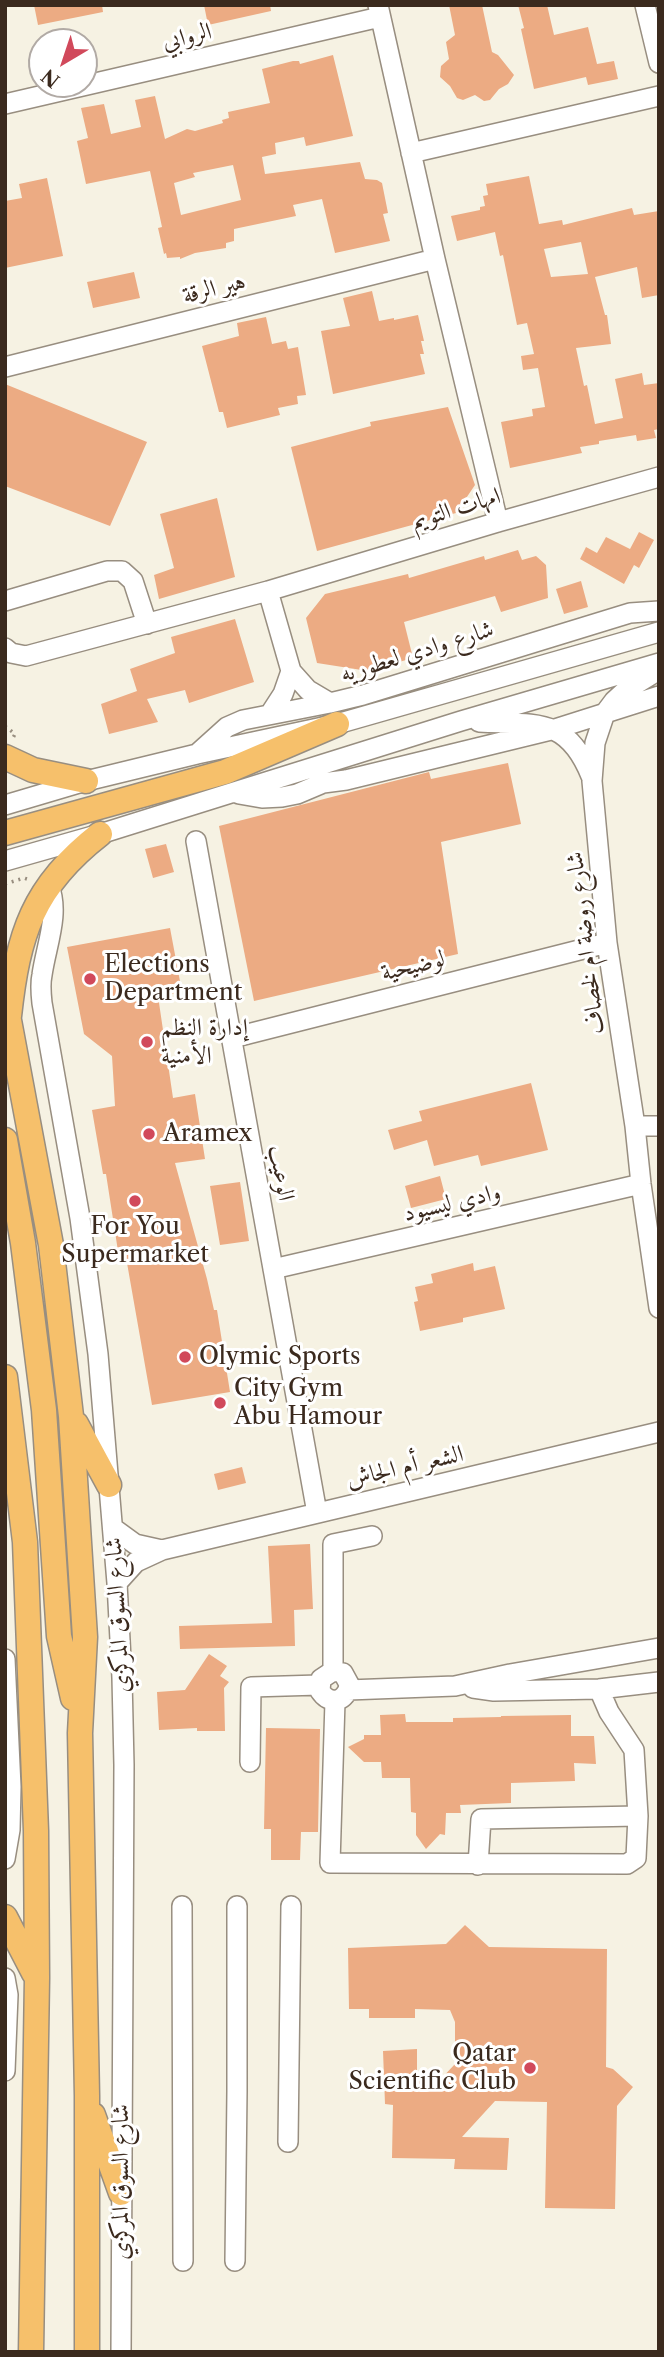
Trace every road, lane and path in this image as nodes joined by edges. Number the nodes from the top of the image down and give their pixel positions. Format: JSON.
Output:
{"nodes":[{"id":1,"x":645,"y":5,"type":"edge"},
{"id":2,"x":379,"y":11,"type":"edge"},
{"id":3,"x":659,"y":63,"type":"edge"},
{"id":4,"x":659,"y":96,"type":"edge"},
{"id":5,"x":5,"y":104,"type":"edge"},
{"id":6,"x":411,"y":153,"type":"junction"},
{"id":7,"x":435,"y":259,"type":"junction"},
{"id":8,"x":5,"y":367,"type":"edge"},
{"id":9,"x":659,"y":477,"type":"edge"},
{"id":10,"x":498,"y":522,"type":"junction"},
{"id":11,"x":268,"y":591,"type":"junction"},
{"id":12,"x":5,"y":601,"type":"edge"},
{"id":13,"x":659,"y":611,"type":"edge"},
{"id":14,"x":148,"y":624,"type":"junction"},
{"id":15,"x":659,"y":632,"type":"edge"},
{"id":16,"x":5,"y":648,"type":"edge"},
{"id":17,"x":659,"y":663,"type":"edge"},
{"id":18,"x":659,"y":670,"type":"edge"},
{"id":19,"x":291,"y":671,"type":"junction"},
{"id":20,"x":659,"y":696,"type":"edge"},
{"id":21,"x":606,"y":713,"type":"junction"},
{"id":22,"x":270,"y":714,"type":"junction"},
{"id":23,"x":334,"y":714,"type":"junction"},
{"id":24,"x":461,"y":721,"type":"junction"},
{"id":25,"x":555,"y":729,"type":"junction"},
{"id":26,"x":197,"y":754,"type":"junction"},
{"id":27,"x":5,"y":757,"type":"edge"},
{"id":28,"x":86,"y":780,"type":"junction"},
{"id":29,"x":592,"y":781,"type":"junction"},
{"id":30,"x":235,"y":793,"type":"junction"},
{"id":31,"x":5,"y":805,"type":"edge"},
{"id":32,"x":5,"y":833,"type":"edge"},
{"id":33,"x":100,"y":834,"type":"junction"},
{"id":34,"x":197,"y":841,"type":"dead end"},
{"id":35,"x":5,"y":861,"type":"edge"},
{"id":36,"x":23,"y":878,"type":"dead end"},
{"id":37,"x":5,"y":884,"type":"edge"},
{"id":38,"x":49,"y":886,"type":"junction"},
{"id":39,"x":607,"y":943,"type":"junction"},
{"id":40,"x":7,"y":1008,"type":"edge"},
{"id":41,"x":232,"y":1038,"type":"junction"},
{"id":42,"x":635,"y":1126,"type":"junction"},
{"id":43,"x":659,"y":1126,"type":"edge"},
{"id":44,"x":5,"y":1140,"type":"edge"},
{"id":45,"x":641,"y":1184,"type":"junction"},
{"id":46,"x":273,"y":1269,"type":"junction"},
{"id":47,"x":659,"y":1308,"type":"edge"},
{"id":48,"x":5,"y":1377,"type":"edge"},
{"id":49,"x":71,"y":1416,"type":"junction"},
{"id":50,"x":8,"y":1420,"type":"edge"},
{"id":51,"x":659,"y":1432,"type":"edge"},
{"id":52,"x":109,"y":1485,"type":"junction"},
{"id":53,"x":317,"y":1513,"type":"junction"},
{"id":54,"x":113,"y":1528,"type":"junction"},
{"id":55,"x":372,"y":1536,"type":"dead end"},
{"id":56,"x":162,"y":1550,"type":"junction"},
{"id":57,"x":117,"y":1583,"type":"junction"},
{"id":58,"x":659,"y":1648,"type":"edge"},
{"id":59,"x":5,"y":1659,"type":"edge"},
{"id":60,"x":326,"y":1678,"type":"junction"},
{"id":61,"x":659,"y":1682,"type":"edge"},
{"id":62,"x":455,"y":1686,"type":"junction"},
{"id":63,"x":599,"y":1689,"type":"junction"},
{"id":64,"x":342,"y":1696,"type":"junction"},
{"id":65,"x":80,"y":1733,"type":"junction"},
{"id":66,"x":250,"y":1762,"type":"dead end"},
{"id":67,"x":638,"y":1816,"type":"junction"},
{"id":68,"x":5,"y":1859,"type":"edge"},
{"id":69,"x":478,"y":1865,"type":"junction"},
{"id":70,"x":182,"y":1906,"type":"dead end"},
{"id":71,"x":237,"y":1906,"type":"dead end"},
{"id":72,"x":290,"y":1906,"type":"dead end"},
{"id":73,"x":5,"y":1917,"type":"edge"},
{"id":74,"x":5,"y":1978,"type":"edge"},
{"id":75,"x":37,"y":1978,"type":"junction"},
{"id":76,"x":5,"y":2071,"type":"edge"},
{"id":77,"x":87,"y":2096,"type":"junction"},
{"id":78,"x":288,"y":2142,"type":"dead end"},
{"id":79,"x":121,"y":2193,"type":"junction"},
{"id":80,"x":183,"y":2261,"type":"dead end"},
{"id":81,"x":235,"y":2261,"type":"dead end"},
{"id":82,"x":29,"y":2347,"type":"edge"},
{"id":83,"x":87,"y":2352,"type":"edge"},
{"id":84,"x":121,"y":2352,"type":"edge"}],
"edges":[{"from":1,"to":3,"type":"street"},
{"from":2,"to":5,"type":"street","name":"الروابي"},
{"from":2,"to":6,"type":"street"},
{"from":4,"to":6,"type":"street"},
{"from":6,"to":7,"type":"street"},
{"from":7,"to":8,"type":"street","name":"هير الرقة"},
{"from":7,"to":10,"type":"street"},
{"from":9,"to":10,"type":"street","name":"امهات التويم"},
{"from":10,"to":11,"type":"street","name":"امهات التويم"},
{"from":11,"to":14,"type":"street","name":"امهات التويم"},
{"from":11,"to":19,"type":"street"},
{"from":12,"to":14,"type":"street"},
{"from":13,"to":23,"type":"street","name":"شارع وادي لعطوريه"},
{"from":14,"to":16,"type":"street","name":"امهات التويم"},
{"from":15,"to":23,"type":"street","name":"شارع وادي لعطوريه"},
{"from":17,"to":24,"type":"street"},
{"from":18,"to":21,"type":"street","name":"شارع روضة ام لخصاف"},
{"from":19,"to":22,"type":"street"},
{"from":19,"to":23,"type":"street"},
{"from":20,"to":21,"type":"street"},
{"from":21,"to":25,"type":"street"},
{"from":21,"to":29,"type":"street","name":"شارع روضة ام لخصاف"},
{"from":22,"to":23,"type":"street","name":"شارع وادي لعطوريه"},
{"from":22,"to":26,"type":"street","name":"شارع وادي لعطوريه"},
{"from":23,"to":26,"type":"street","name":"شارع وادي لعطوريه"},
{"from":23,"to":32,"type":"main road"},
{"from":24,"to":25,"type":"street"},
{"from":24,"to":30,"type":"street"},
{"from":25,"to":29,"type":"street","name":"شارع روضة ام لخصاف"},
{"from":25,"to":30,"type":"street"},
{"from":26,"to":28,"type":"street","name":"شارع وادي لعطوريه"},
{"from":27,"to":28,"type":"main road"},
{"from":28,"to":31,"type":"street","name":"شارع وادي لعطوريه"},
{"from":29,"to":39,"type":"street","name":"شارع روضة ام لخصاف"},
{"from":30,"to":33,"type":"street"},
{"from":33,"to":35,"type":"street"},
{"from":33,"to":38,"type":"main road","name":"شارع السوق المركزي"},
{"from":34,"to":41,"type":"street","name":"الوعيب"},
{"from":36,"to":37,"type":"path"},
{"from":38,"to":40,"type":"main road","name":"شارع السوق المركزي"},
{"from":38,"to":52,"type":"street","name":"شارع السوق المركزي"},
{"from":39,"to":41,"type":"street","name":"لوضيحية"},
{"from":39,"to":42,"type":"street","name":"شارع روضة ام لخصاف"},
{"from":40,"to":49,"type":"main road","name":"شارع السوق المركزي"},
{"from":41,"to":46,"type":"street","name":"الوعيب"},
{"from":42,"to":43,"type":"street"},
{"from":42,"to":45,"type":"street","name":"شارع روضة ام لخصاف"},
{"from":44,"to":65,"type":"main road"},
{"from":45,"to":46,"type":"street","name":"وادي ليسيود"},
{"from":45,"to":47,"type":"street","name":"شارع روضة ام لخصاف"},
{"from":46,"to":53,"type":"street","name":"الوعيب"},
{"from":48,"to":50,"type":"main road"},
{"from":49,"to":52,"type":"main road"},
{"from":49,"to":65,"type":"main road","name":"شارع السوق المركزي"},
{"from":50,"to":75,"type":"main road"},
{"from":51,"to":53,"type":"street","name":"الشعر أم الجاش"},
{"from":52,"to":54,"type":"street","name":"شارع السوق المركزي"},
{"from":53,"to":56,"type":"street","name":"الشعر أم الجاش"},
{"from":54,"to":56,"type":"street"},
{"from":54,"to":57,"type":"street","name":"شارع السوق المركزي"},
{"from":55,"to":60,"type":"street"},
{"from":56,"to":57,"type":"street","name":"الشعر أم الجاش"},
{"from":57,"to":79,"type":"street","name":"شارع السوق المركزي"},
{"from":58,"to":62,"type":"street"},
{"from":59,"to":68,"type":"street"},
{"from":60,"to":64,"type":"street"},
{"from":60,"to":66,"type":"street"},
{"from":61,"to":63,"type":"street"},
{"from":62,"to":63,"type":"street"},
{"from":62,"to":64,"type":"street"},
{"from":63,"to":67,"type":"street"},
{"from":64,"to":69,"type":"street"},
{"from":65,"to":77,"type":"main road","name":"شارع السوق المركزي"},
{"from":67,"to":69,"type":"street"},
{"from":67,"to":69,"type":"street"},
{"from":70,"to":80,"type":"street"},
{"from":71,"to":81,"type":"street"},
{"from":72,"to":78,"type":"street"},
{"from":73,"to":75,"type":"main road"},
{"from":74,"to":76,"type":"street"},
{"from":75,"to":82,"type":"main road"},
{"from":77,"to":79,"type":"main road"},
{"from":77,"to":83,"type":"main road","name":"شارع السوق المركزي"},
{"from":79,"to":84,"type":"street","name":"شارع السوق المركزي"}]}
